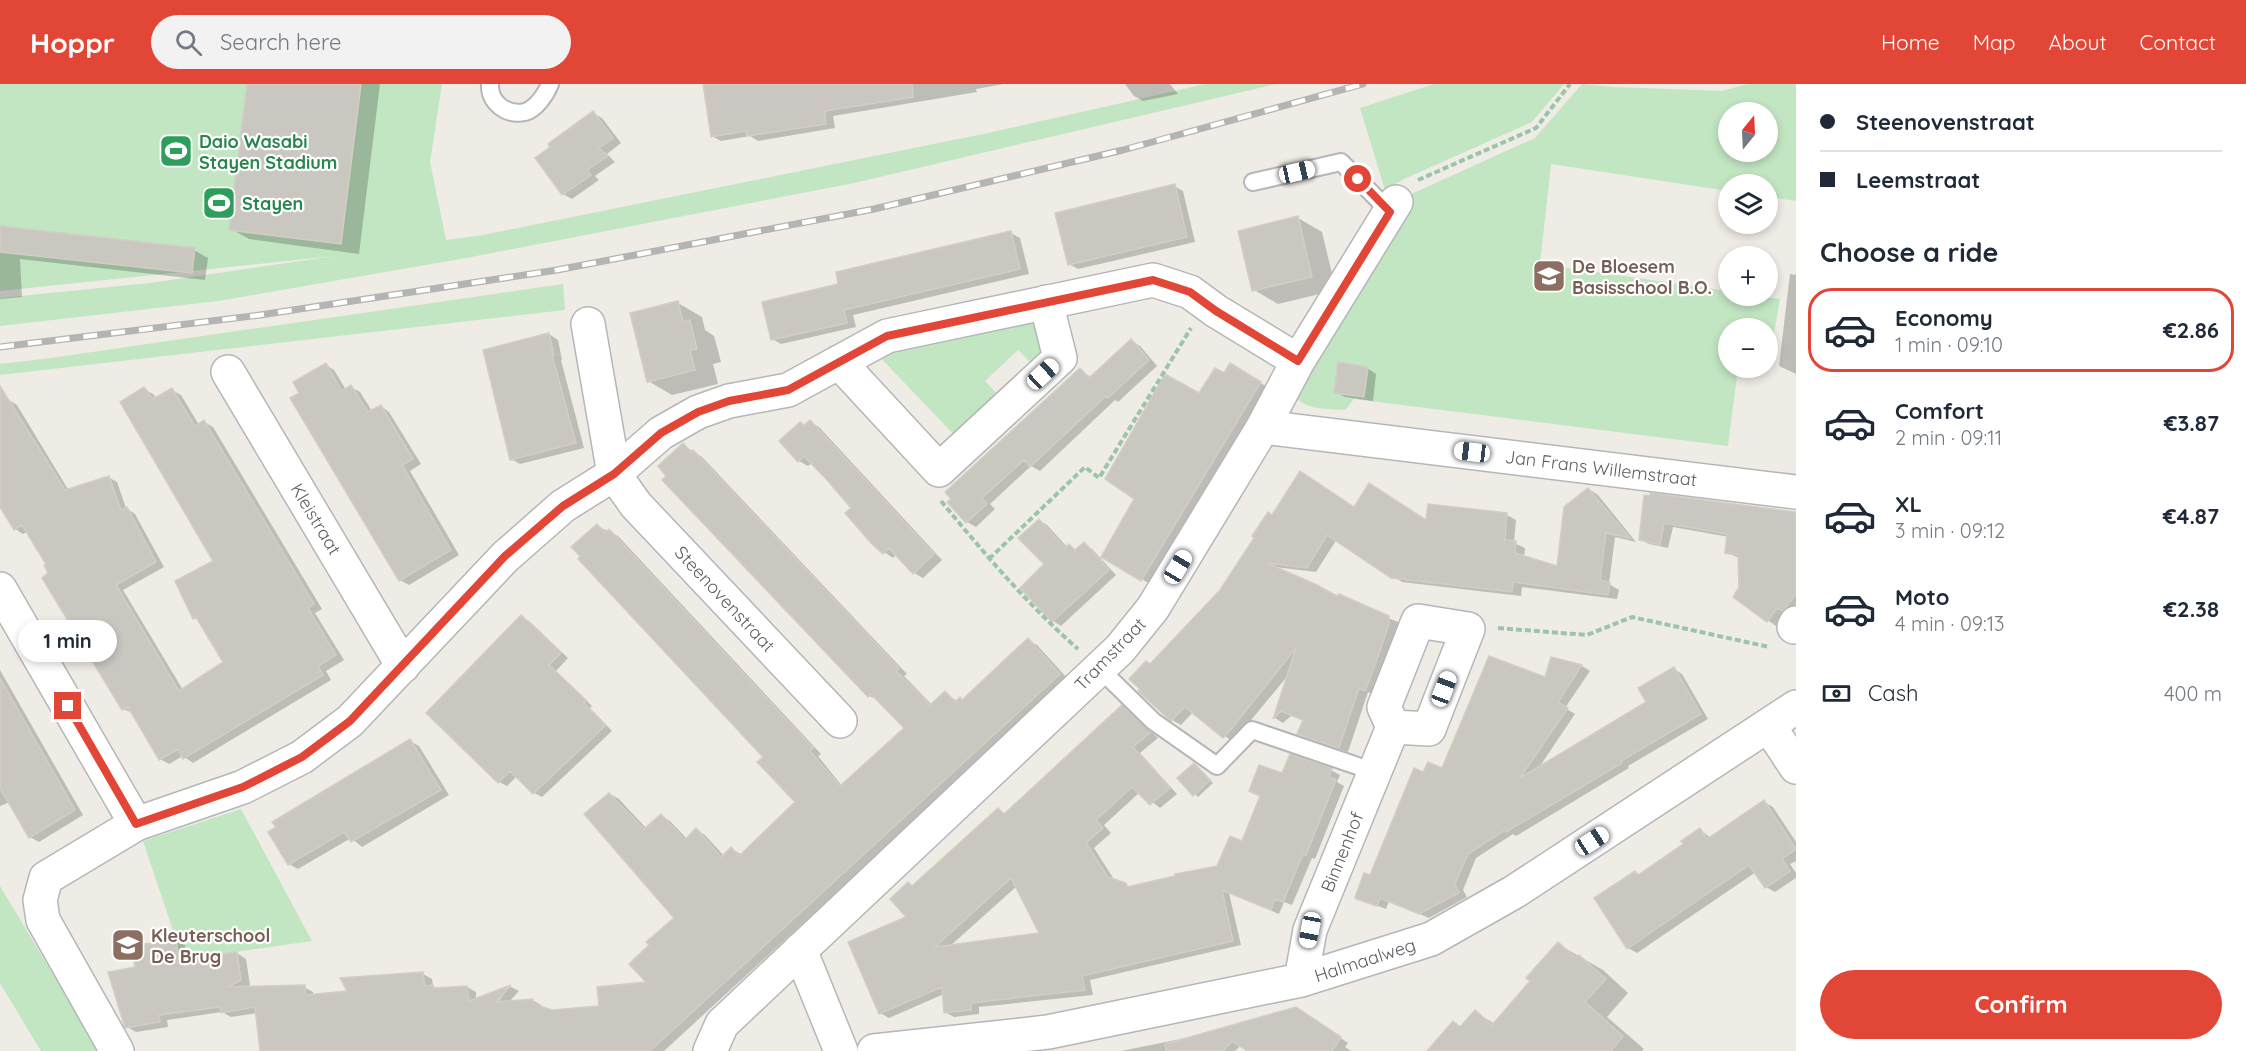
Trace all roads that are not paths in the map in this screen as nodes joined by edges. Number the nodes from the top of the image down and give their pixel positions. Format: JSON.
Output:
{"nodes":[{"id":1,"x":490,"y":84,"type":"edge"},
{"id":2,"x":550,"y":84,"type":"edge"},
{"id":3,"x":1253,"y":182,"type":"dead end"},
{"id":4,"x":1393,"y":207,"type":"joint"},
{"id":5,"x":1046,"y":302,"type":"junction"},
{"id":6,"x":588,"y":324,"type":"dead end"},
{"id":7,"x":1298,"y":361,"type":"junction"},
{"id":8,"x":839,"y":362,"type":"junction"},
{"id":9,"x":228,"y":372,"type":"dead end"},
{"id":10,"x":1263,"y":427,"type":"junction"},
{"id":11,"x":614,"y":474,"type":"junction"},
{"id":12,"x":1796,"y":492,"type":"edge"},
{"id":13,"x":0,"y":589,"type":"edge"},
{"id":14,"x":403,"y":666,"type":"junction"},
{"id":15,"x":1099,"y":668,"type":"junction"},
{"id":16,"x":1796,"y":707,"type":"edge"},
{"id":17,"x":840,"y":721,"type":"dead end"},
{"id":18,"x":1769,"y":726,"type":"junction"},
{"id":19,"x":1393,"y":727,"type":"junction"},
{"id":20,"x":1796,"y":767,"type":"edge"},
{"id":21,"x":1375,"y":772,"type":"junction"},
{"id":22,"x":136,"y":824,"type":"junction"},
{"id":23,"x":800,"y":950,"type":"junction"},
{"id":24,"x":1301,"y":980,"type":"junction"},
{"id":25,"x":1049,"y":1042,"type":"edge"},
{"id":26,"x":117,"y":1051,"type":"edge"},
{"id":27,"x":710,"y":1051,"type":"edge"},
{"id":28,"x":841,"y":1051,"type":"edge"},
{"id":29,"x":874,"y":1051,"type":"edge"}],
"edges":[{"from":1,"to":2,"type":"lane"},
{"from":3,"to":4,"type":"lane"},
{"from":4,"to":7,"type":"street","name":"Tramstraat"},
{"from":5,"to":7,"type":"street"},
{"from":5,"to":8,"type":"street"},
{"from":5,"to":8,"type":"street"},
{"from":6,"to":11,"type":"street","name":"Steenovenstraat"},
{"from":7,"to":10,"type":"street","name":"Tramstraat"},
{"from":8,"to":11,"type":"street"},
{"from":9,"to":14,"type":"street","name":"Kleistraat"},
{"from":10,"to":12,"type":"street","name":"Jan Frans Willemstraat"},
{"from":10,"to":15,"type":"street","name":"Tramstraat"},
{"from":11,"to":14,"type":"street"},
{"from":11,"to":17,"type":"street","name":"Steenovenstraat"},
{"from":13,"to":22,"type":"street"},
{"from":14,"to":22,"type":"street"},
{"from":15,"to":21,"type":"lane"},
{"from":15,"to":23,"type":"street","name":"Tramstraat"},
{"from":16,"to":18,"type":"street","name":"Halmaalweg"},
{"from":18,"to":20,"type":"street"},
{"from":18,"to":24,"type":"street","name":"Halmaalweg"},
{"from":19,"to":19,"type":"street"},
{"from":19,"to":21,"type":"street","name":"Binnenhof"},
{"from":21,"to":24,"type":"street","name":"Binnenhof"},
{"from":22,"to":26,"type":"street"},
{"from":23,"to":27,"type":"street","name":"Tramstraat"},
{"from":23,"to":28,"type":"street"},
{"from":24,"to":25,"type":"street","name":"Halmaalweg"},
{"from":25,"to":29,"type":"street","name":"Halmaalweg"}]}
